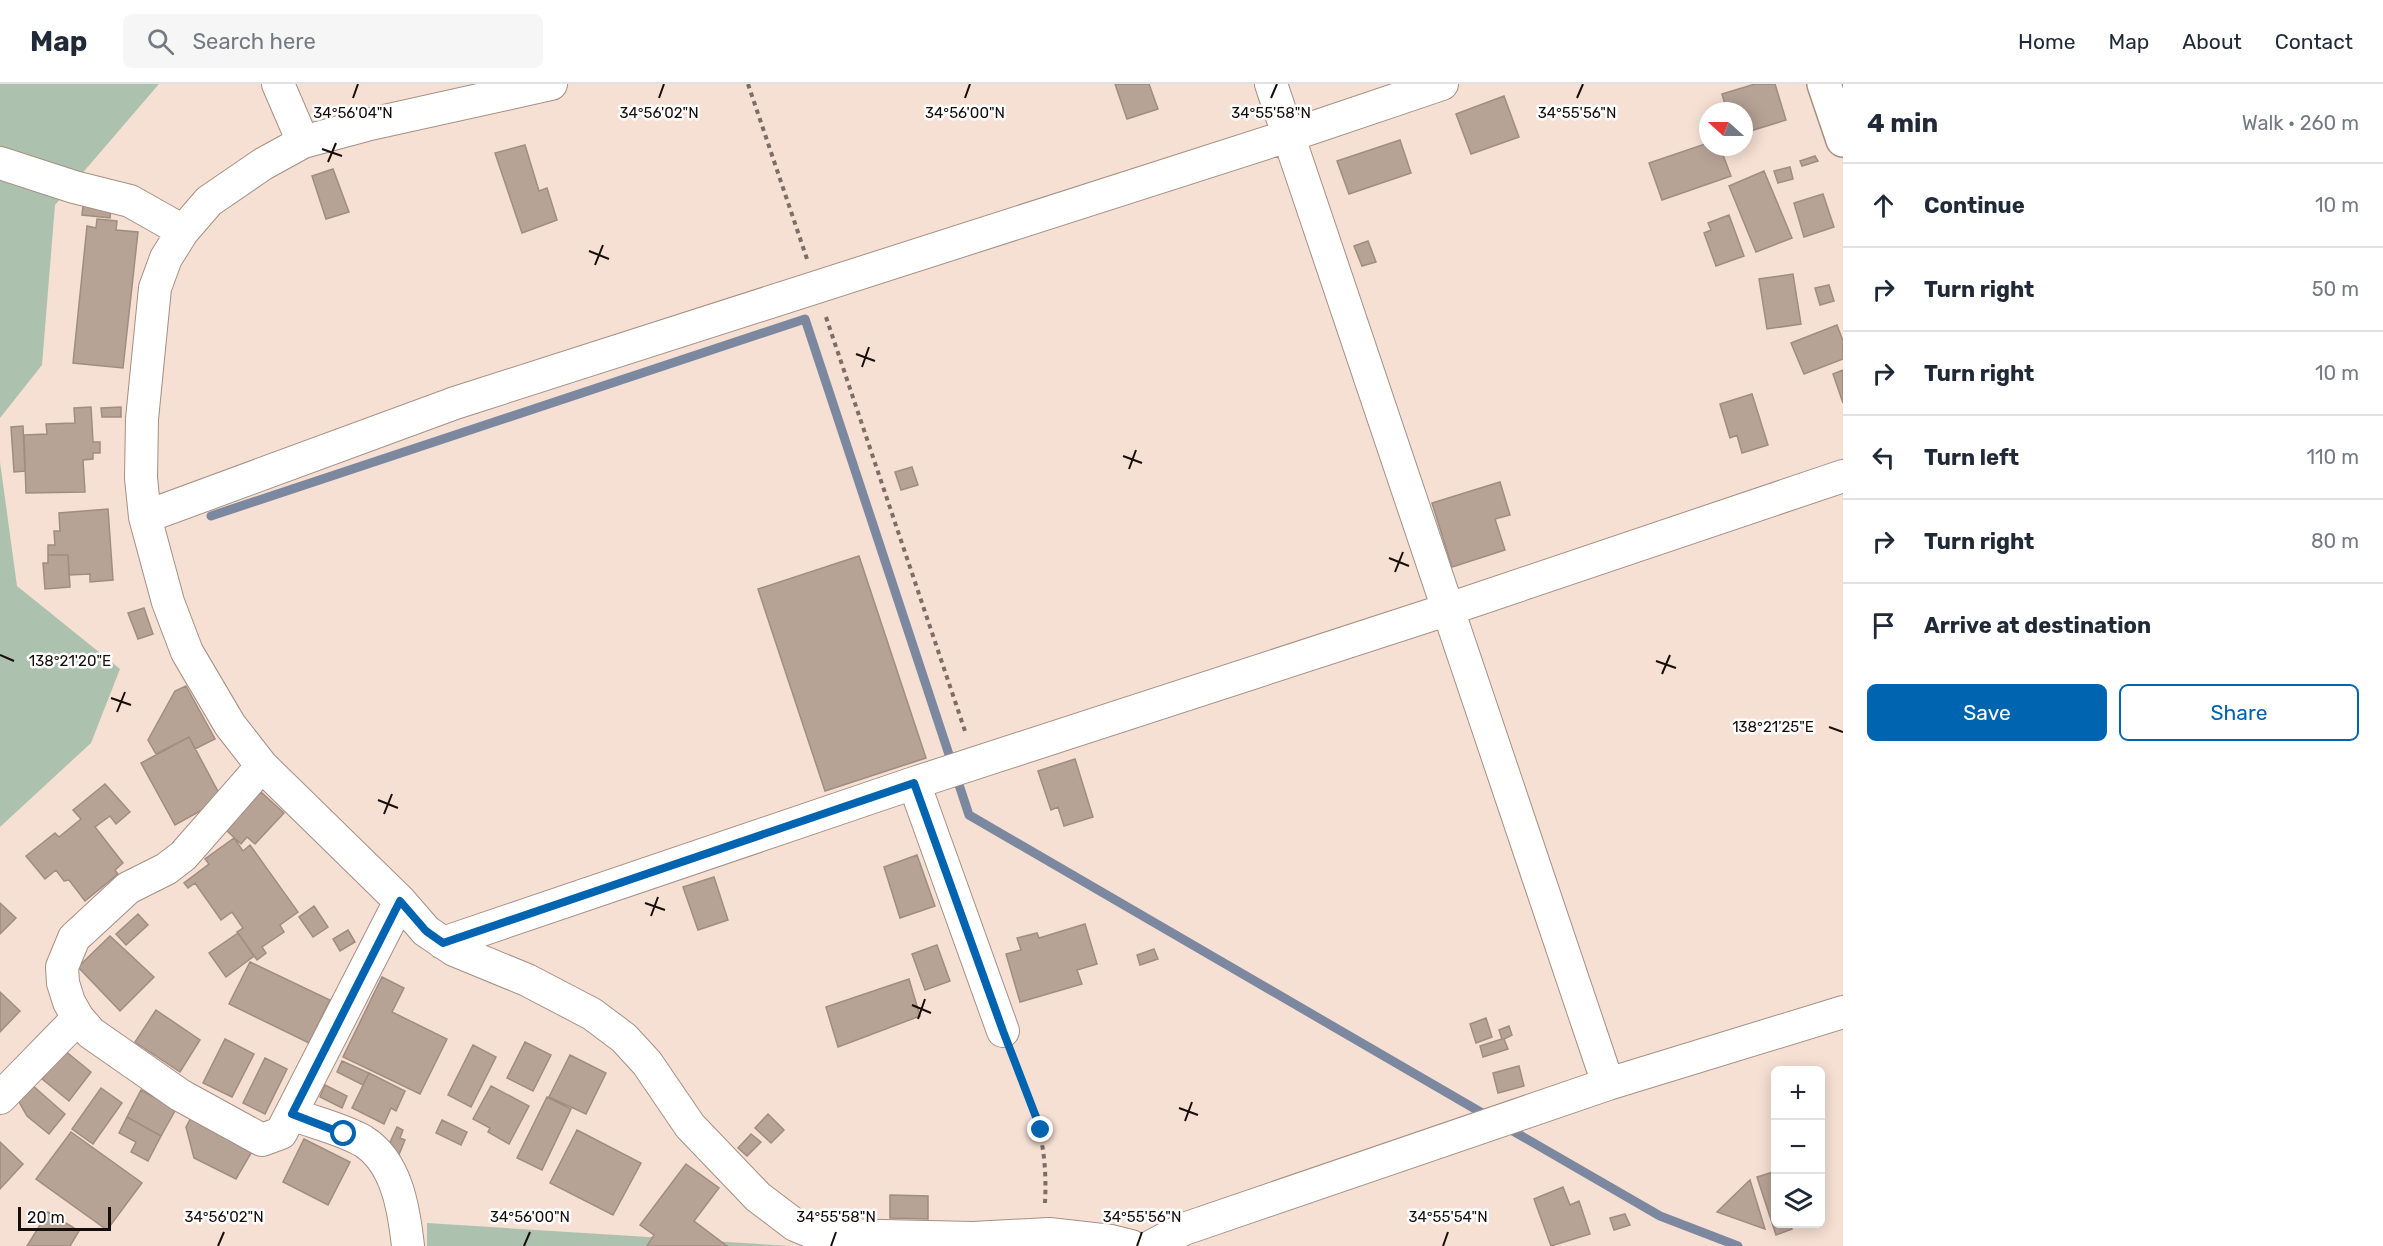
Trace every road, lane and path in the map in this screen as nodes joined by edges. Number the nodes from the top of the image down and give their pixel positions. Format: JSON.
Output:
{"nodes":[{"id":1,"x":278,"y":84,"type":"edge"},
{"id":2,"x":551,"y":84,"type":"edge"},
{"id":3,"x":747,"y":84,"type":"edge"},
{"id":4,"x":1271,"y":84,"type":"edge"},
{"id":5,"x":1443,"y":84,"type":"edge"},
{"id":6,"x":1824,"y":84,"type":"edge"},
{"id":7,"x":1288,"y":136,"type":"junction"},
{"id":8,"x":1843,"y":140,"type":"edge"},
{"id":9,"x":303,"y":142,"type":"junction"},
{"id":10,"x":0,"y":163,"type":"edge"},
{"id":11,"x":183,"y":231,"type":"junction"},
{"id":12,"x":816,"y":287,"type":"junction"},
{"id":13,"x":1843,"y":476,"type":"edge"},
{"id":14,"x":145,"y":518,"type":"junction"},
{"id":15,"x":1446,"y":610,"type":"junction"},
{"id":16,"x":976,"y":763,"type":"junction"},
{"id":17,"x":262,"y":766,"type":"junction"},
{"id":18,"x":914,"y":783,"type":"junction"},
{"id":19,"x":400,"y":901,"type":"junction"},
{"id":20,"x":443,"y":943,"type":"junction"},
{"id":21,"x":1843,"y":1012,"type":"edge"},
{"id":22,"x":78,"y":1018,"type":"junction"},
{"id":23,"x":1003,"y":1031,"type":"joint"},
{"id":24,"x":1608,"y":1084,"type":"junction"},
{"id":25,"x":0,"y":1098,"type":"edge"},
{"id":26,"x":292,"y":1114,"type":"junction"},
{"id":27,"x":1049,"y":1234,"type":"junction"},
{"id":28,"x":408,"y":1246,"type":"edge"},
{"id":29,"x":1131,"y":1246,"type":"edge"},
{"id":30,"x":1152,"y":1246,"type":"edge"}],
"edges":[{"from":1,"to":9,"type":"street"},
{"from":2,"to":9,"type":"street"},
{"from":3,"to":12,"type":"path"},
{"from":4,"to":7,"type":"street"},
{"from":5,"to":7,"type":"street"},
{"from":6,"to":8,"type":"street"},
{"from":7,"to":12,"type":"street"},
{"from":7,"to":15,"type":"street"},
{"from":9,"to":11,"type":"street"},
{"from":10,"to":11,"type":"street"},
{"from":11,"to":14,"type":"street"},
{"from":12,"to":14,"type":"street"},
{"from":12,"to":16,"type":"path"},
{"from":13,"to":15,"type":"street"},
{"from":14,"to":17,"type":"street"},
{"from":15,"to":16,"type":"street"},
{"from":15,"to":24,"type":"street"},
{"from":16,"to":18,"type":"street"},
{"from":17,"to":19,"type":"street"},
{"from":17,"to":22,"type":"street"},
{"from":18,"to":20,"type":"street"},
{"from":18,"to":23,"type":"street"},
{"from":19,"to":20,"type":"street"},
{"from":19,"to":26,"type":"street"},
{"from":20,"to":27,"type":"street"},
{"from":21,"to":24,"type":"street"},
{"from":22,"to":25,"type":"street"},
{"from":22,"to":26,"type":"street"},
{"from":23,"to":27,"type":"path"},
{"from":24,"to":30,"type":"street"},
{"from":26,"to":28,"type":"street"},
{"from":27,"to":29,"type":"street"}]}
